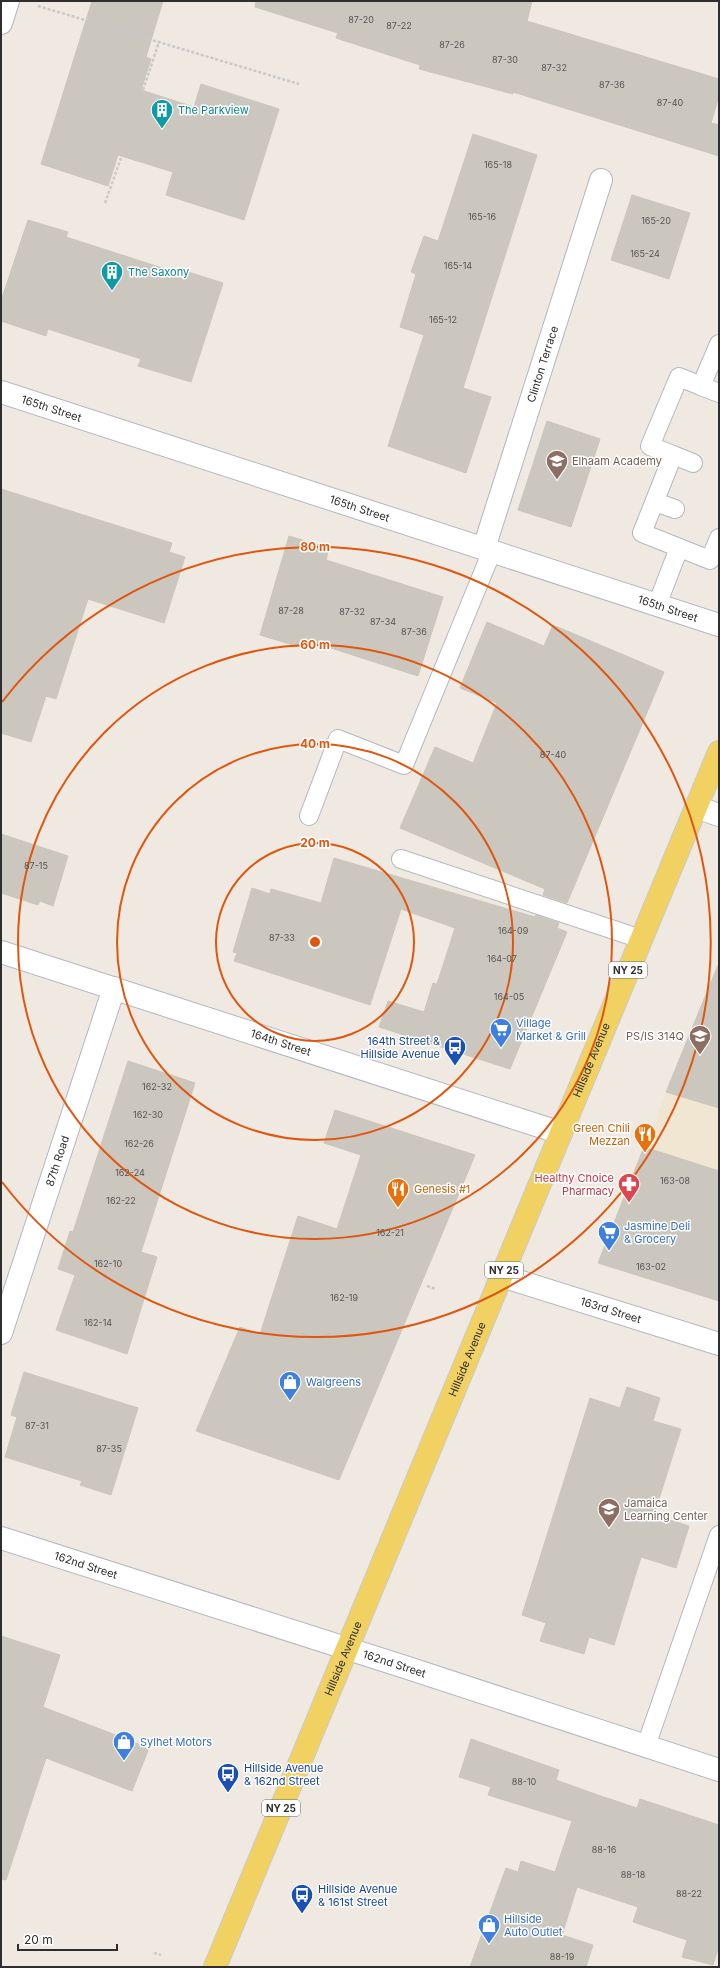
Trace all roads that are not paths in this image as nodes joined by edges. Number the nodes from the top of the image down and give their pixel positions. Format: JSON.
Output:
{"nodes":[{"id":1,"x":8,"y":1,"type":"edge"},
{"id":2,"x":1,"y":24,"type":"edge"},
{"id":3,"x":601,"y":180,"type":"dead end"},
{"id":4,"x":717,"y":355,"type":"edge"},
{"id":5,"x":701,"y":386,"type":"junction"},
{"id":6,"x":1,"y":392,"type":"edge"},
{"id":7,"x":719,"y":393,"type":"edge"},
{"id":8,"x":673,"y":455,"type":"junction"},
{"id":9,"x":693,"y":463,"type":"dead end"},
{"id":10,"x":655,"y":502,"type":"junction"},
{"id":11,"x":675,"y":509,"type":"dead end"},
{"id":12,"x":718,"y":530,"type":"edge"},
{"id":13,"x":679,"y":548,"type":"junction"},
{"id":14,"x":488,"y":550,"type":"junction"},
{"id":15,"x":657,"y":605,"type":"junction"},
{"id":16,"x":719,"y":625,"type":"edge"},
{"id":17,"x":719,"y":752,"type":"edge"},
{"id":18,"x":696,"y":807,"type":"junction"},
{"id":19,"x":719,"y":815,"type":"edge"},
{"id":20,"x":309,"y":816,"type":"dead end"},
{"id":21,"x":401,"y":859,"type":"dead end"},
{"id":22,"x":641,"y":938,"type":"junction"},
{"id":23,"x":1,"y":952,"type":"edge"},
{"id":24,"x":114,"y":988,"type":"junction"},
{"id":25,"x":561,"y":1133,"type":"junction"},
{"id":26,"x":502,"y":1276,"type":"junction"},
{"id":27,"x":1,"y":1333,"type":"edge"},
{"id":28,"x":719,"y":1344,"type":"edge"},
{"id":29,"x":719,"y":1535,"type":"edge"},
{"id":30,"x":1,"y":1538,"type":"edge"},
{"id":31,"x":347,"y":1648,"type":"junction"},
{"id":32,"x":646,"y":1746,"type":"junction"},
{"id":33,"x":719,"y":1770,"type":"edge"},
{"id":34,"x":215,"y":1967,"type":"edge"}],
"edges":[{"from":1,"to":2,"type":"street"},
{"from":3,"to":14,"type":"street","name":"Clinton Terrace"},
{"from":4,"to":5,"type":"lane"},
{"from":5,"to":7,"type":"lane"},
{"from":5,"to":8,"type":"lane"},
{"from":6,"to":14,"type":"street","name":"165th Street"},
{"from":8,"to":9,"type":"lane"},
{"from":8,"to":10,"type":"lane"},
{"from":10,"to":11,"type":"lane"},
{"from":10,"to":13,"type":"lane"},
{"from":12,"to":13,"type":"lane"},
{"from":13,"to":15,"type":"lane"},
{"from":14,"to":15,"type":"street","name":"165th Street"},
{"from":14,"to":20,"type":"lane"},
{"from":15,"to":16,"type":"street","name":"165th Street"},
{"from":17,"to":18,"type":"main road","name":"Hillside Avenue","number":"NY 25"},
{"from":18,"to":19,"type":"street"},
{"from":18,"to":22,"type":"main road","name":"Hillside Avenue","number":"NY 25"},
{"from":21,"to":22,"type":"lane"},
{"from":22,"to":25,"type":"main road","name":"Hillside Avenue","number":"NY 25"},
{"from":23,"to":24,"type":"street","name":"164th Street"},
{"from":24,"to":25,"type":"street","name":"164th Street"},
{"from":24,"to":27,"type":"street","name":"87th Road"},
{"from":25,"to":26,"type":"main road","name":"Hillside Avenue","number":"NY 25"},
{"from":26,"to":28,"type":"street","name":"163rd Street"},
{"from":26,"to":31,"type":"main road","name":"Hillside Avenue","number":"NY 25"},
{"from":29,"to":32,"type":"lane"},
{"from":30,"to":31,"type":"street","name":"162nd Street"},
{"from":31,"to":32,"type":"street","name":"162nd Street"},
{"from":31,"to":34,"type":"main road","name":"Hillside Avenue","number":"NY 25"},
{"from":32,"to":33,"type":"street","name":"162nd Street"}]}
